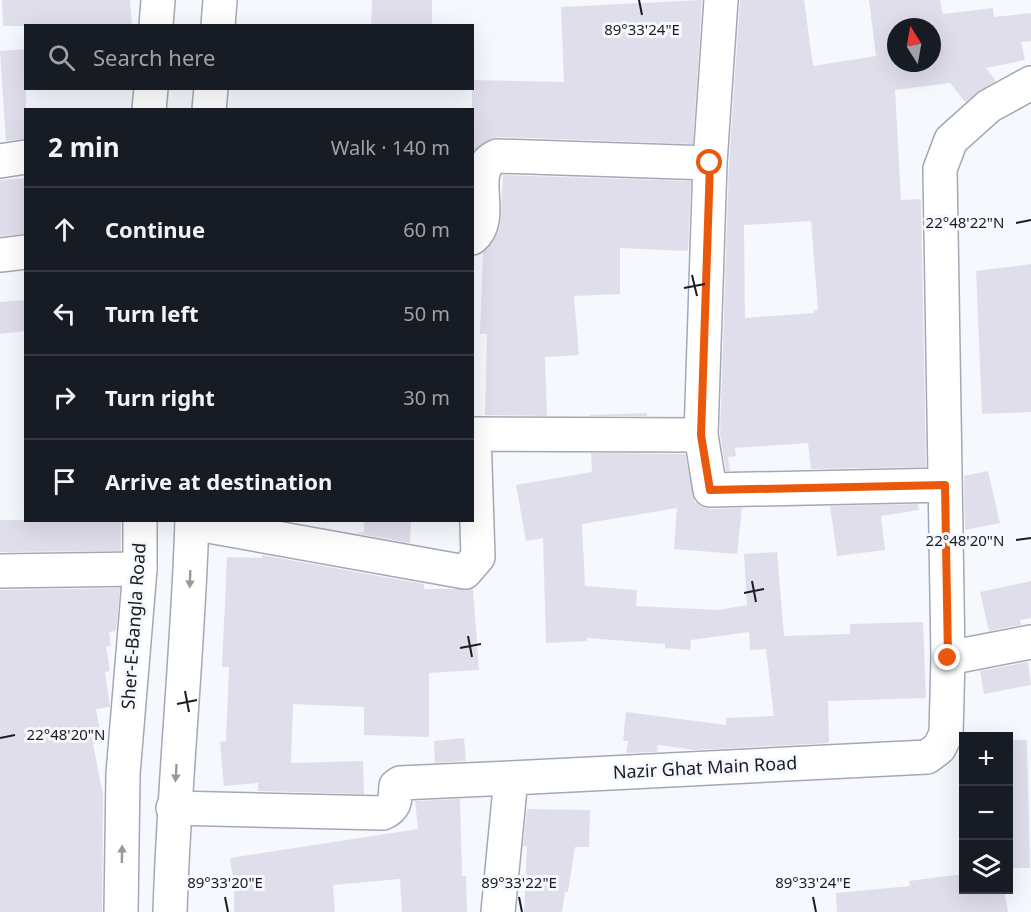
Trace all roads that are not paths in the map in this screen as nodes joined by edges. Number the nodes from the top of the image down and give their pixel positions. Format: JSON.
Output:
{"nodes":[{"id":1,"x":158,"y":0,"type":"edge"},
{"id":2,"x":220,"y":0,"type":"edge"},
{"id":3,"x":722,"y":0,"type":"edge"},
{"id":4,"x":156,"y":24,"type":"edge"},
{"id":5,"x":218,"y":24,"type":"edge"},
{"id":6,"x":1031,"y":83,"type":"edge"},
{"id":7,"x":151,"y":90,"type":"edge"},
{"id":8,"x":211,"y":90,"type":"edge"},
{"id":9,"x":149,"y":108,"type":"edge"},
{"id":10,"x":209,"y":108,"type":"edge"},
{"id":11,"x":24,"y":157,"type":"edge"},
{"id":12,"x":0,"y":161,"type":"edge"},
{"id":13,"x":710,"y":163,"type":"junction"},
{"id":14,"x":474,"y":236,"type":"edge"},
{"id":15,"x":24,"y":252,"type":"edge"},
{"id":16,"x":0,"y":255,"type":"edge"},
{"id":17,"x":474,"y":430,"type":"edge"},
{"id":18,"x":701,"y":435,"type":"junction"},
{"id":19,"x":474,"y":455,"type":"edge"},
{"id":20,"x":945,"y":485,"type":"junction"},
{"id":21,"x":140,"y":522,"type":"edge"},
{"id":22,"x":192,"y":522,"type":"edge"},
{"id":23,"x":140,"y":569,"type":"junction"},
{"id":24,"x":0,"y":571,"type":"edge"},
{"id":25,"x":1031,"y":642,"type":"edge"},
{"id":26,"x":948,"y":658,"type":"junction"},
{"id":27,"x":511,"y":778,"type":"junction"},
{"id":28,"x":173,"y":808,"type":"junction"},
{"id":29,"x":121,"y":912,"type":"edge"},
{"id":30,"x":170,"y":912,"type":"edge"},
{"id":31,"x":498,"y":912,"type":"edge"}],
"edges":[{"from":1,"to":4,"type":"main road"},
{"from":2,"to":5,"type":"main road"},
{"from":3,"to":13,"type":"main road"},
{"from":6,"to":20,"type":"main road","name":"Nazir Ghat Main Road"},
{"from":7,"to":9,"type":"main road"},
{"from":8,"to":10,"type":"main road"},
{"from":11,"to":12,"type":"main road"},
{"from":13,"to":14,"type":"main road"},
{"from":13,"to":18,"type":"main road"},
{"from":15,"to":16,"type":"main road"},
{"from":17,"to":18,"type":"main road"},
{"from":18,"to":20,"type":"main road"},
{"from":19,"to":22,"type":"main road"},
{"from":20,"to":26,"type":"main road","name":"Nazir Ghat Main Road"},
{"from":21,"to":23,"type":"main road","name":"Sher-E-Bangla Road"},
{"from":22,"to":28,"type":"main road","one_way":true},
{"from":23,"to":24,"type":"main road"},
{"from":29,"to":23,"type":"main road","name":"Sher-E-Bangla Road","one_way":true},
{"from":25,"to":26,"type":"main road"},
{"from":26,"to":27,"type":"main road","name":"Nazir Ghat Main Road"},
{"from":27,"to":28,"type":"main road","name":"Nazir Ghat Main Road"},
{"from":27,"to":31,"type":"main road"},
{"from":28,"to":30,"type":"main road"}]}
